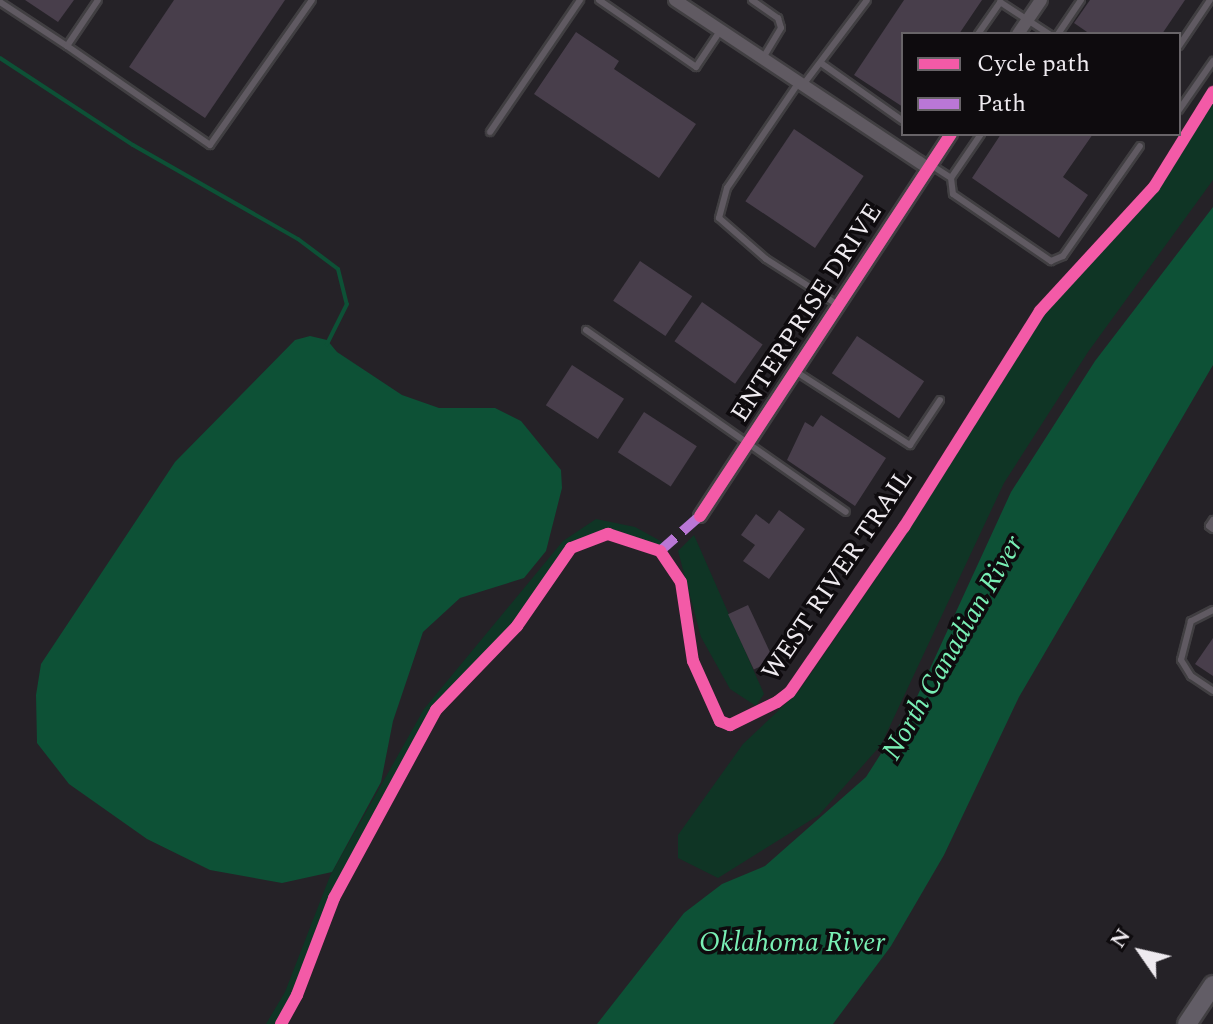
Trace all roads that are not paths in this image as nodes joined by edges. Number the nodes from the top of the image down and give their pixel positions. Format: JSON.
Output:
{"nodes":[{"id":1,"x":98,"y":0,"type":"edge"},
{"id":2,"x":312,"y":0,"type":"edge"},
{"id":3,"x":580,"y":0,"type":"edge"},
{"id":4,"x":599,"y":0,"type":"edge"},
{"id":5,"x":675,"y":0,"type":"edge"},
{"id":6,"x":752,"y":0,"type":"edge"},
{"id":7,"x":867,"y":0,"type":"edge"},
{"id":8,"x":1041,"y":0,"type":"edge"},
{"id":9,"x":1081,"y":0,"type":"edge"},
{"id":10,"x":1210,"y":0,"type":"edge"},
{"id":11,"x":0,"y":2,"type":"edge"},
{"id":12,"x":1027,"y":20,"type":"junction"},
{"id":13,"x":720,"y":30,"type":"junction"},
{"id":14,"x":979,"y":32,"type":"edge"},
{"id":15,"x":1019,"y":32,"type":"edge"},
{"id":16,"x":1046,"y":32,"type":"edge"},
{"id":17,"x":1059,"y":32,"type":"edge"},
{"id":18,"x":1181,"y":43,"type":"edge"},
{"id":19,"x":67,"y":46,"type":"junction"},
{"id":20,"x":763,"y":58,"type":"junction"},
{"id":21,"x":1213,"y":61,"type":"edge"},
{"id":22,"x":821,"y":63,"type":"junction"},
{"id":23,"x":801,"y":83,"type":"junction"},
{"id":24,"x":1181,"y":107,"type":"edge"},
{"id":25,"x":901,"y":120,"type":"edge"},
{"id":26,"x":490,"y":132,"type":"dead end"},
{"id":27,"x":950,"y":136,"type":"edge"},
{"id":28,"x":980,"y":136,"type":"edge"},
{"id":29,"x":1140,"y":146,"type":"dead end"},
{"id":30,"x":929,"y":166,"type":"junction"},
{"id":31,"x":951,"y":178,"type":"junction"},
{"id":32,"x":838,"y":305,"type":"junction"},
{"id":33,"x":586,"y":330,"type":"dead end"},
{"id":34,"x":795,"y":371,"type":"junction"},
{"id":35,"x":940,"y":400,"type":"dead end"},
{"id":36,"x":750,"y":440,"type":"junction"},
{"id":37,"x":846,"y":512,"type":"dead end"},
{"id":38,"x":700,"y":516,"type":"dead end"},
{"id":39,"x":1213,"y":520,"type":"edge"},
{"id":40,"x":1213,"y":529,"type":"edge"},
{"id":41,"x":1213,"y":610,"type":"edge"},
{"id":42,"x":1213,"y":691,"type":"edge"},
{"id":43,"x":1213,"y":985,"type":"edge"},
{"id":44,"x":1187,"y":1024,"type":"edge"}],
"edges":[{"from":1,"to":19,"type":"lane"},
{"from":2,"to":19,"type":"lane"},
{"from":3,"to":26,"type":"lane"},
{"from":4,"to":13,"type":"lane"},
{"from":5,"to":13,"type":"street"},
{"from":6,"to":20,"type":"lane"},
{"from":7,"to":22,"type":"lane"},
{"from":8,"to":12,"type":"street"},
{"from":9,"to":17,"type":"lane"},
{"from":10,"to":18,"type":"lane"},
{"from":11,"to":19,"type":"lane"},
{"from":12,"to":14,"type":"lane"},
{"from":12,"to":15,"type":"street"},
{"from":12,"to":16,"type":"lane"},
{"from":13,"to":20,"type":"street"},
{"from":20,"to":23,"type":"street"},
{"from":21,"to":24,"type":"lane"},
{"from":22,"to":23,"type":"lane"},
{"from":22,"to":25,"type":"lane"},
{"from":23,"to":30,"type":"street"},
{"from":23,"to":32,"type":"lane"},
{"from":27,"to":30,"type":"street","name":"ENTERPRISE DRIVE"},
{"from":28,"to":31,"type":"lane"},
{"from":29,"to":31,"type":"lane"},
{"from":30,"to":31,"type":"lane"},
{"from":30,"to":32,"type":"street","name":"ENTERPRISE DRIVE"},
{"from":32,"to":34,"type":"street","name":"ENTERPRISE DRIVE"},
{"from":33,"to":36,"type":"lane"},
{"from":34,"to":35,"type":"lane"},
{"from":34,"to":36,"type":"street","name":"ENTERPRISE DRIVE"},
{"from":36,"to":37,"type":"lane"},
{"from":36,"to":38,"type":"street","name":"ENTERPRISE DRIVE"},
{"from":39,"to":40,"type":"lane"},
{"from":41,"to":42,"type":"lane"},
{"from":43,"to":44,"type":"main road"}]}
